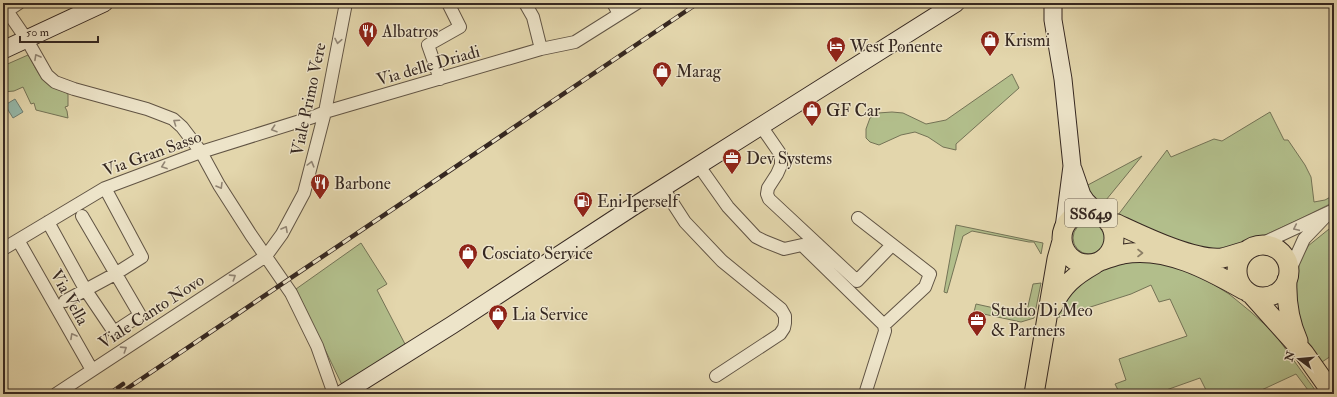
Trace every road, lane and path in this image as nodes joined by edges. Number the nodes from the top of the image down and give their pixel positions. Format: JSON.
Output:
{"nodes":[{"id":1,"x":19,"y":3,"type":"edge"},
{"id":2,"x":104,"y":3,"type":"edge"},
{"id":3,"x":346,"y":3,"type":"edge"},
{"id":4,"x":448,"y":3,"type":"edge"},
{"id":5,"x":525,"y":3,"type":"edge"},
{"id":6,"x":613,"y":3,"type":"edge"},
{"id":7,"x":637,"y":3,"type":"edge"},
{"id":8,"x":956,"y":3,"type":"edge"},
{"id":9,"x":84,"y":7,"type":"edge"},
{"id":10,"x":1050,"y":7,"type":"edge"},
{"id":11,"x":5,"y":8,"type":"edge"},
{"id":12,"x":619,"y":14,"type":"junction"},
{"id":13,"x":27,"y":40,"type":"junction"},
{"id":14,"x":541,"y":49,"type":"junction"},
{"id":15,"x":3,"y":50,"type":"edge"},
{"id":16,"x":440,"y":79,"type":"junction"},
{"id":17,"x":325,"y":112,"type":"junction"},
{"id":18,"x":761,"y":126,"type":"junction"},
{"id":19,"x":201,"y":152,"type":"junction"},
{"id":20,"x":699,"y":166,"type":"junction"},
{"id":21,"x":1072,"y":166,"type":"junction"},
{"id":22,"x":105,"y":188,"type":"junction"},
{"id":23,"x":663,"y":188,"type":"junction"},
{"id":24,"x":1333,"y":210,"type":"edge"},
{"id":25,"x":82,"y":216,"type":"dead end"},
{"id":26,"x":858,"y":218,"type":"dead end"},
{"id":27,"x":1105,"y":219,"type":"junction"},
{"id":28,"x":48,"y":222,"type":"junction"},
{"id":29,"x":1063,"y":235,"type":"junction"},
{"id":30,"x":18,"y":240,"type":"junction"},
{"id":31,"x":892,"y":245,"type":"junction"},
{"id":32,"x":1252,"y":248,"type":"junction"},
{"id":33,"x":3,"y":249,"type":"edge"},
{"id":34,"x":266,"y":256,"type":"junction"},
{"id":35,"x":1099,"y":262,"type":"junction"},
{"id":36,"x":115,"y":274,"type":"junction"},
{"id":37,"x":1288,"y":276,"type":"junction"},
{"id":38,"x":85,"y":289,"type":"junction"},
{"id":39,"x":1248,"y":292,"type":"junction"},
{"id":40,"x":65,"y":301,"type":"dead end"},
{"id":41,"x":1046,"y":319,"type":"junction"},
{"id":42,"x":884,"y":325,"type":"junction"},
{"id":43,"x":1304,"y":353,"type":"junction"},
{"id":44,"x":92,"y":370,"type":"junction"},
{"id":45,"x":716,"y":376,"type":"dead end"},
{"id":46,"x":56,"y":394,"type":"edge"},
{"id":47,"x":334,"y":394,"type":"edge"},
{"id":48,"x":342,"y":394,"type":"edge"},
{"id":49,"x":865,"y":394,"type":"edge"},
{"id":50,"x":1034,"y":394,"type":"edge"},
{"id":51,"x":1333,"y":394,"type":"edge"}],
"edges":[{"from":1,"to":11,"type":"street"},
{"from":2,"to":9,"type":"main road"},
{"from":3,"to":17,"type":"street","name":"Viale Primo Vere","one_way":true},
{"from":4,"to":16,"type":"street"},
{"from":5,"to":14,"type":"street"},
{"from":6,"to":12,"type":"street"},
{"from":7,"to":12,"type":"street","name":"Via delle Driadi"},
{"from":8,"to":18,"type":"main road"},
{"from":9,"to":13,"type":"main road"},
{"from":10,"to":21,"type":"main road","number":"SS649"},
{"from":11,"to":13,"type":"street"},
{"from":12,"to":14,"type":"street","name":"Via delle Driadi"},
{"from":13,"to":15,"type":"main road"},
{"from":19,"to":13,"type":"street","one_way":true},
{"from":14,"to":16,"type":"street","name":"Via delle Driadi"},
{"from":16,"to":17,"type":"street","name":"Via delle Driadi"},
{"from":17,"to":19,"type":"street","name":"Via Gran Sasso","one_way":true},
{"from":34,"to":17,"type":"street","name":"Viale Primo Vere","one_way":true},
{"from":18,"to":20,"type":"main road"},
{"from":18,"to":31,"type":"street"},
{"from":19,"to":22,"type":"street","name":"Via Gran Sasso","one_way":true},
{"from":19,"to":34,"type":"street","one_way":true},
{"from":20,"to":23,"type":"main road"},
{"from":20,"to":42,"type":"street"},
{"from":21,"to":27,"type":"main road","number":"SS649"},
{"from":21,"to":29,"type":"main road","number":"SS649"},
{"from":22,"to":28,"type":"street","name":"Via Gran Sasso"},
{"from":22,"to":36,"type":"street"},
{"from":23,"to":45,"type":"street"},
{"from":23,"to":48,"type":"main road"},
{"from":24,"to":32,"type":"street","one_way":true},
{"from":24,"to":37,"type":"street"},
{"from":25,"to":36,"type":"street"},
{"from":26,"to":31,"type":"street"},
{"from":27,"to":29,"type":"main road","number":"SS649"},
{"from":27,"to":32,"type":"main road"},
{"from":27,"to":35,"type":"main road","number":"SS649"},
{"from":28,"to":30,"type":"street","name":"Via Gran Sasso"},
{"from":28,"to":38,"type":"street"},
{"from":29,"to":35,"type":"main road","number":"SS649"},
{"from":29,"to":41,"type":"main road","number":"SS649"},
{"from":30,"to":33,"type":"street","name":"Via Gran Sasso"},
{"from":44,"to":30,"type":"street","name":"Via Vella","one_way":true},
{"from":31,"to":42,"type":"street"},
{"from":32,"to":37,"type":"main road"},
{"from":32,"to":39,"type":"main road"},
{"from":44,"to":34,"type":"street","name":"Viale Canto Novo","one_way":true},
{"from":34,"to":47,"type":"street"},
{"from":35,"to":39,"type":"main road","one_way":true},
{"from":35,"to":41,"type":"main road","number":"SS649"},
{"from":36,"to":38,"type":"street"},
{"from":36,"to":38,"type":"street"},
{"from":37,"to":39,"type":"main road"},
{"from":37,"to":43,"type":"main road"},
{"from":38,"to":40,"type":"street"},
{"from":39,"to":43,"type":"main road"},
{"from":41,"to":50,"type":"main road","number":"SS649"},
{"from":42,"to":49,"type":"street"},
{"from":43,"to":51,"type":"main road"},
{"from":44,"to":46,"type":"street","name":"Viale Canto Novo"}]}
